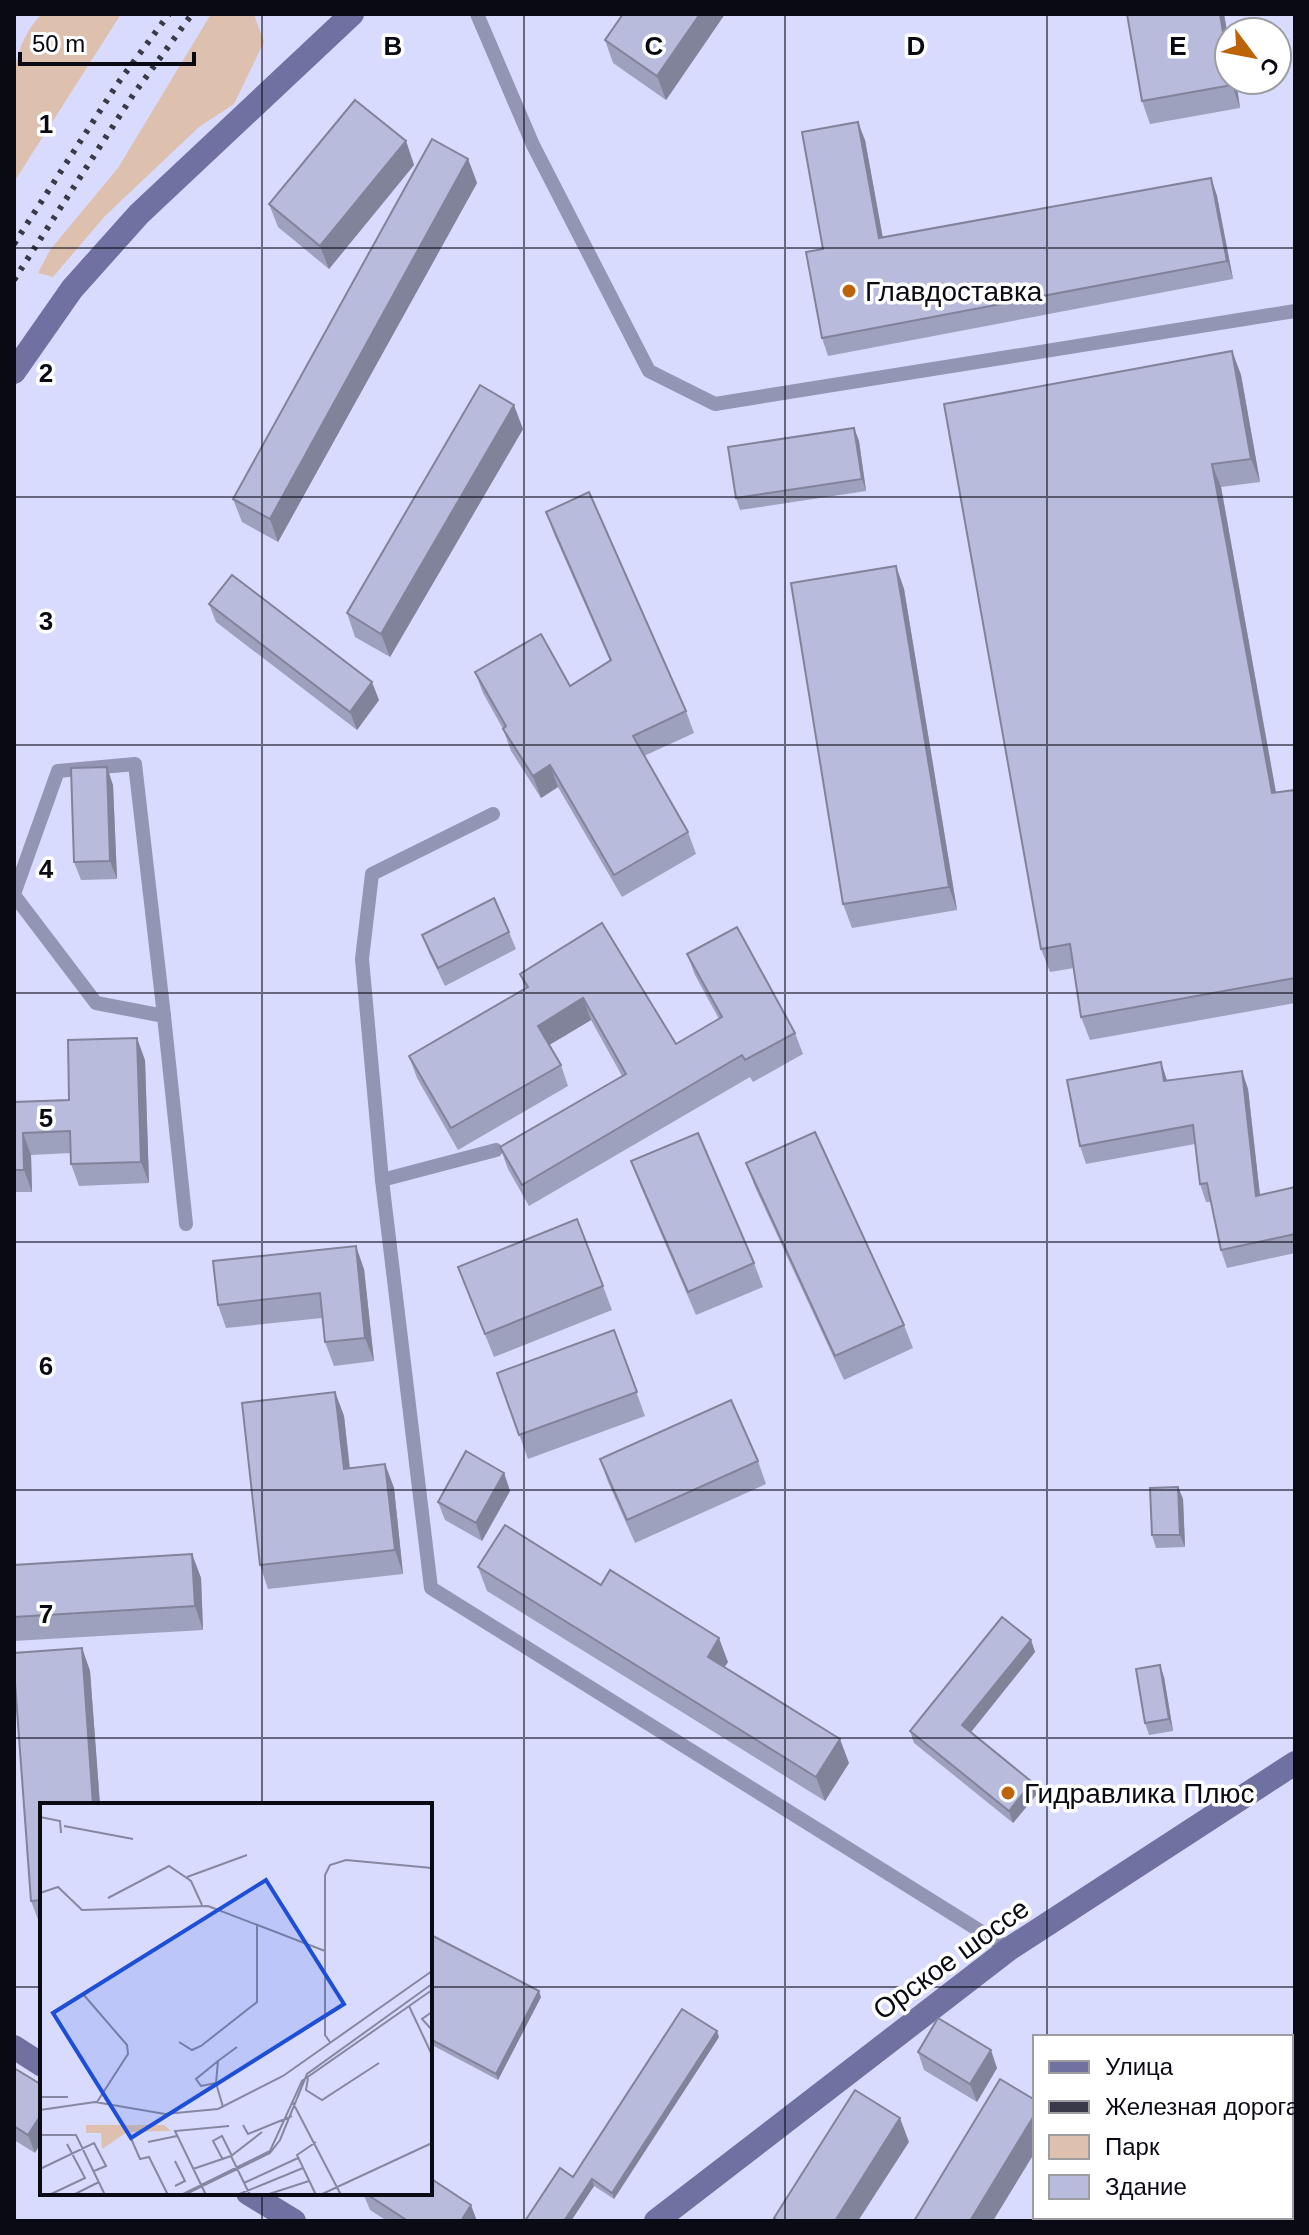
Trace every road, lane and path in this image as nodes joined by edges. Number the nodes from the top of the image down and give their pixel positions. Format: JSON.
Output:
{"nodes":[{"id":1,"x":352,"y":14,"type":"edge"},
{"id":2,"x":477,"y":14,"type":"edge"},
{"id":3,"x":1295,"y":311,"type":"edge"},
{"id":4,"x":14,"y":372,"type":"edge"},
{"id":5,"x":493,"y":814,"type":"dead end"},
{"id":6,"x":14,"y":894,"type":"edge"},
{"id":7,"x":164,"y":1016,"type":"junction"},
{"id":8,"x":496,"y":1150,"type":"dead end"},
{"id":9,"x":382,"y":1180,"type":"junction"},
{"id":10,"x":186,"y":1224,"type":"dead end"},
{"id":11,"x":1295,"y":1763,"type":"edge"},
{"id":12,"x":1009,"y":1949,"type":"junction"},
{"id":13,"x":14,"y":2047,"type":"edge"},
{"id":14,"x":40,"y":2064,"type":"edge"},
{"id":15,"x":251,"y":2195,"type":"edge"},
{"id":16,"x":294,"y":2221,"type":"edge"},
{"id":17,"x":656,"y":2221,"type":"edge"}],
"edges":[{"from":1,"to":4,"type":"street"},
{"from":2,"to":3,"type":"lane"},
{"from":5,"to":9,"type":"lane"},
{"from":6,"to":7,"type":"lane"},
{"from":6,"to":7,"type":"lane"},
{"from":7,"to":10,"type":"lane"},
{"from":8,"to":9,"type":"lane"},
{"from":9,"to":12,"type":"lane"},
{"from":11,"to":12,"type":"street","name":"Орское шоссе"},
{"from":12,"to":17,"type":"street","name":"Орское шоссе"},
{"from":13,"to":14,"type":"street"},
{"from":15,"to":16,"type":"street"}]}
